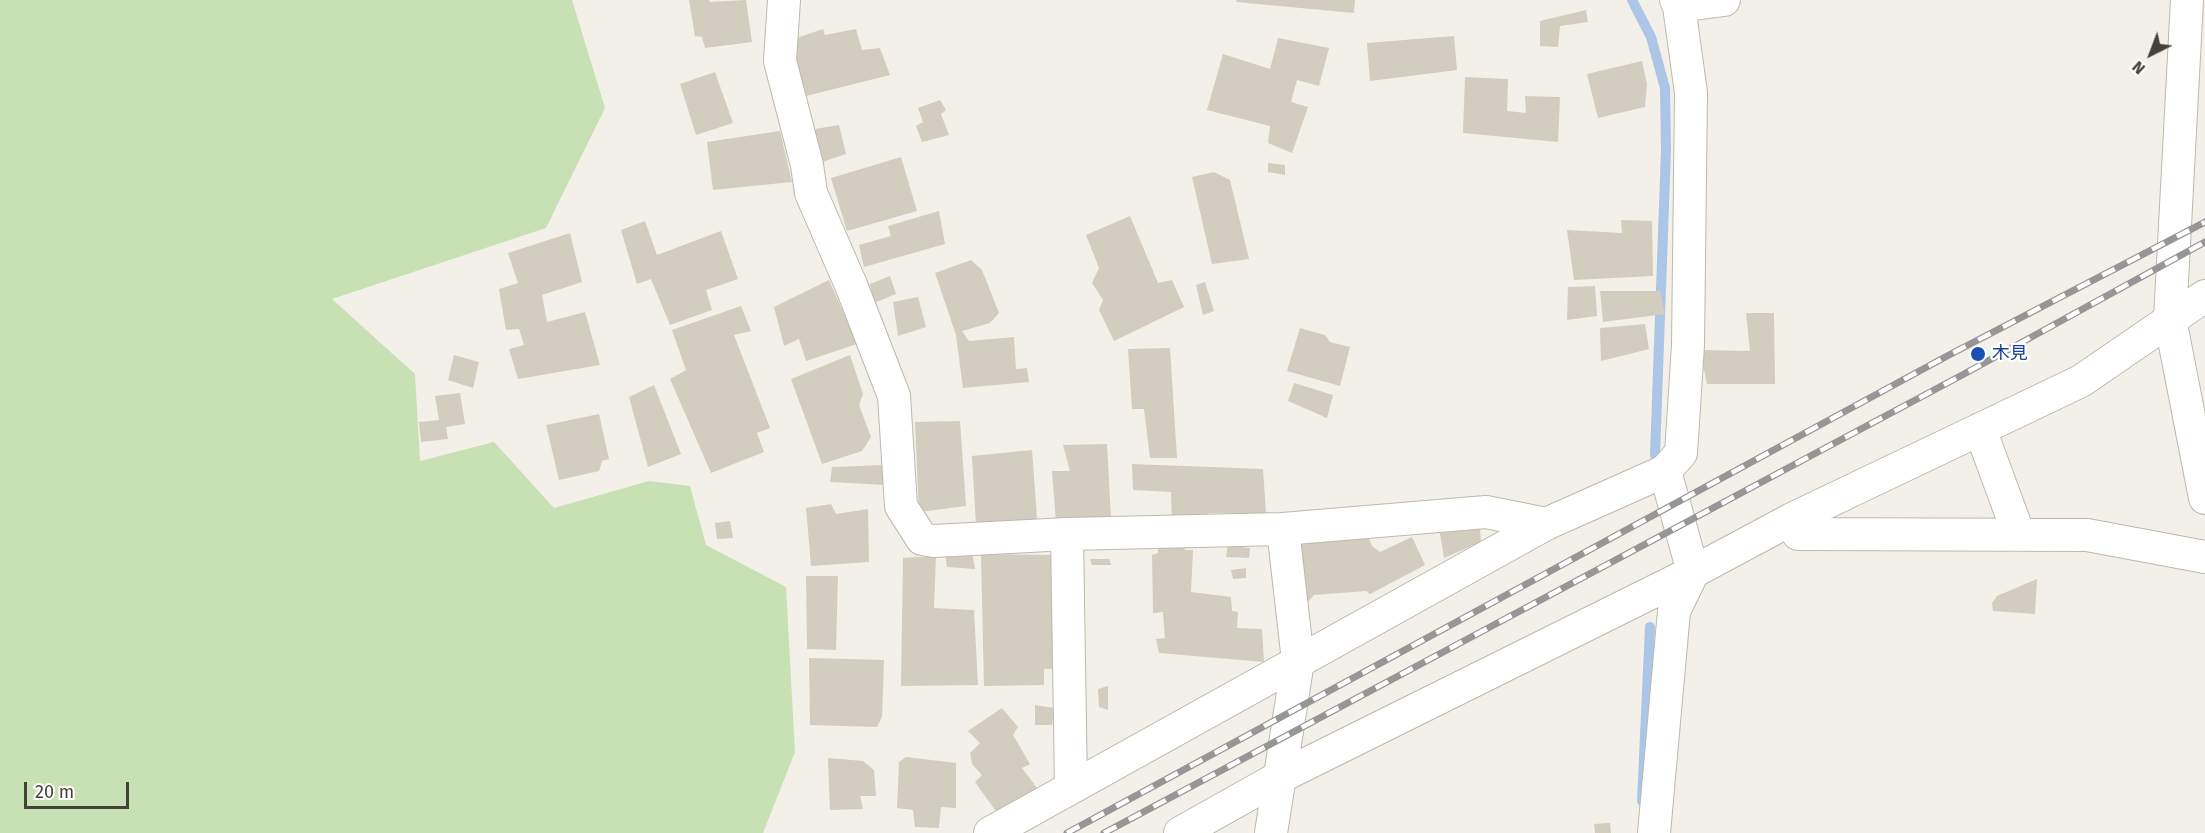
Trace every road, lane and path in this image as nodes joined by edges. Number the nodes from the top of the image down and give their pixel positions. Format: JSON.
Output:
{"nodes":[{"id":1,"x":784,"y":0,"type":"edge"},
{"id":2,"x":1724,"y":0,"type":"edge"},
{"id":3,"x":2187,"y":0,"type":"edge"},
{"id":4,"x":1678,"y":3,"type":"edge"},
{"id":5,"x":2205,"y":296,"type":"edge"},
{"id":6,"x":2170,"y":319,"type":"junction"},
{"id":7,"x":1980,"y":429,"type":"junction"},
{"id":8,"x":1665,"y":471,"type":"junction"},
{"id":9,"x":2205,"y":498,"type":"edge"},
{"id":10,"x":1792,"y":519,"type":"junction"},
{"id":11,"x":1545,"y":524,"type":"junction"},
{"id":12,"x":1283,"y":529,"type":"junction"},
{"id":13,"x":1067,"y":534,"type":"junction"},
{"id":14,"x":2019,"y":535,"type":"junction"},
{"id":15,"x":2203,"y":558,"type":"edge"},
{"id":16,"x":1693,"y":572,"type":"junction"},
{"id":17,"x":1298,"y":661,"type":"junction"},
{"id":18,"x":1278,"y":778,"type":"junction"},
{"id":19,"x":1071,"y":788,"type":"junction"},
{"id":20,"x":990,"y":833,"type":"edge"},
{"id":21,"x":1180,"y":833,"type":"edge"},
{"id":22,"x":1271,"y":833,"type":"edge"},
{"id":23,"x":1654,"y":833,"type":"edge"}],
"edges":[{"from":1,"to":13,"type":"street"},
{"from":2,"to":4,"type":"street"},
{"from":3,"to":6,"type":"street"},
{"from":4,"to":8,"type":"street"},
{"from":5,"to":6,"type":"street"},
{"from":6,"to":7,"type":"street"},
{"from":6,"to":9,"type":"street"},
{"from":7,"to":10,"type":"street"},
{"from":7,"to":14,"type":"street"},
{"from":8,"to":11,"type":"street"},
{"from":8,"to":16,"type":"street"},
{"from":10,"to":14,"type":"street"},
{"from":10,"to":16,"type":"street"},
{"from":11,"to":12,"type":"street"},
{"from":11,"to":17,"type":"street"},
{"from":12,"to":13,"type":"street"},
{"from":12,"to":17,"type":"street"},
{"from":13,"to":19,"type":"street"},
{"from":14,"to":15,"type":"street"},
{"from":16,"to":18,"type":"street"},
{"from":16,"to":23,"type":"street"},
{"from":17,"to":18,"type":"street"},
{"from":17,"to":19,"type":"street"},
{"from":18,"to":21,"type":"street"},
{"from":18,"to":22,"type":"street"},
{"from":19,"to":20,"type":"street"}]}
